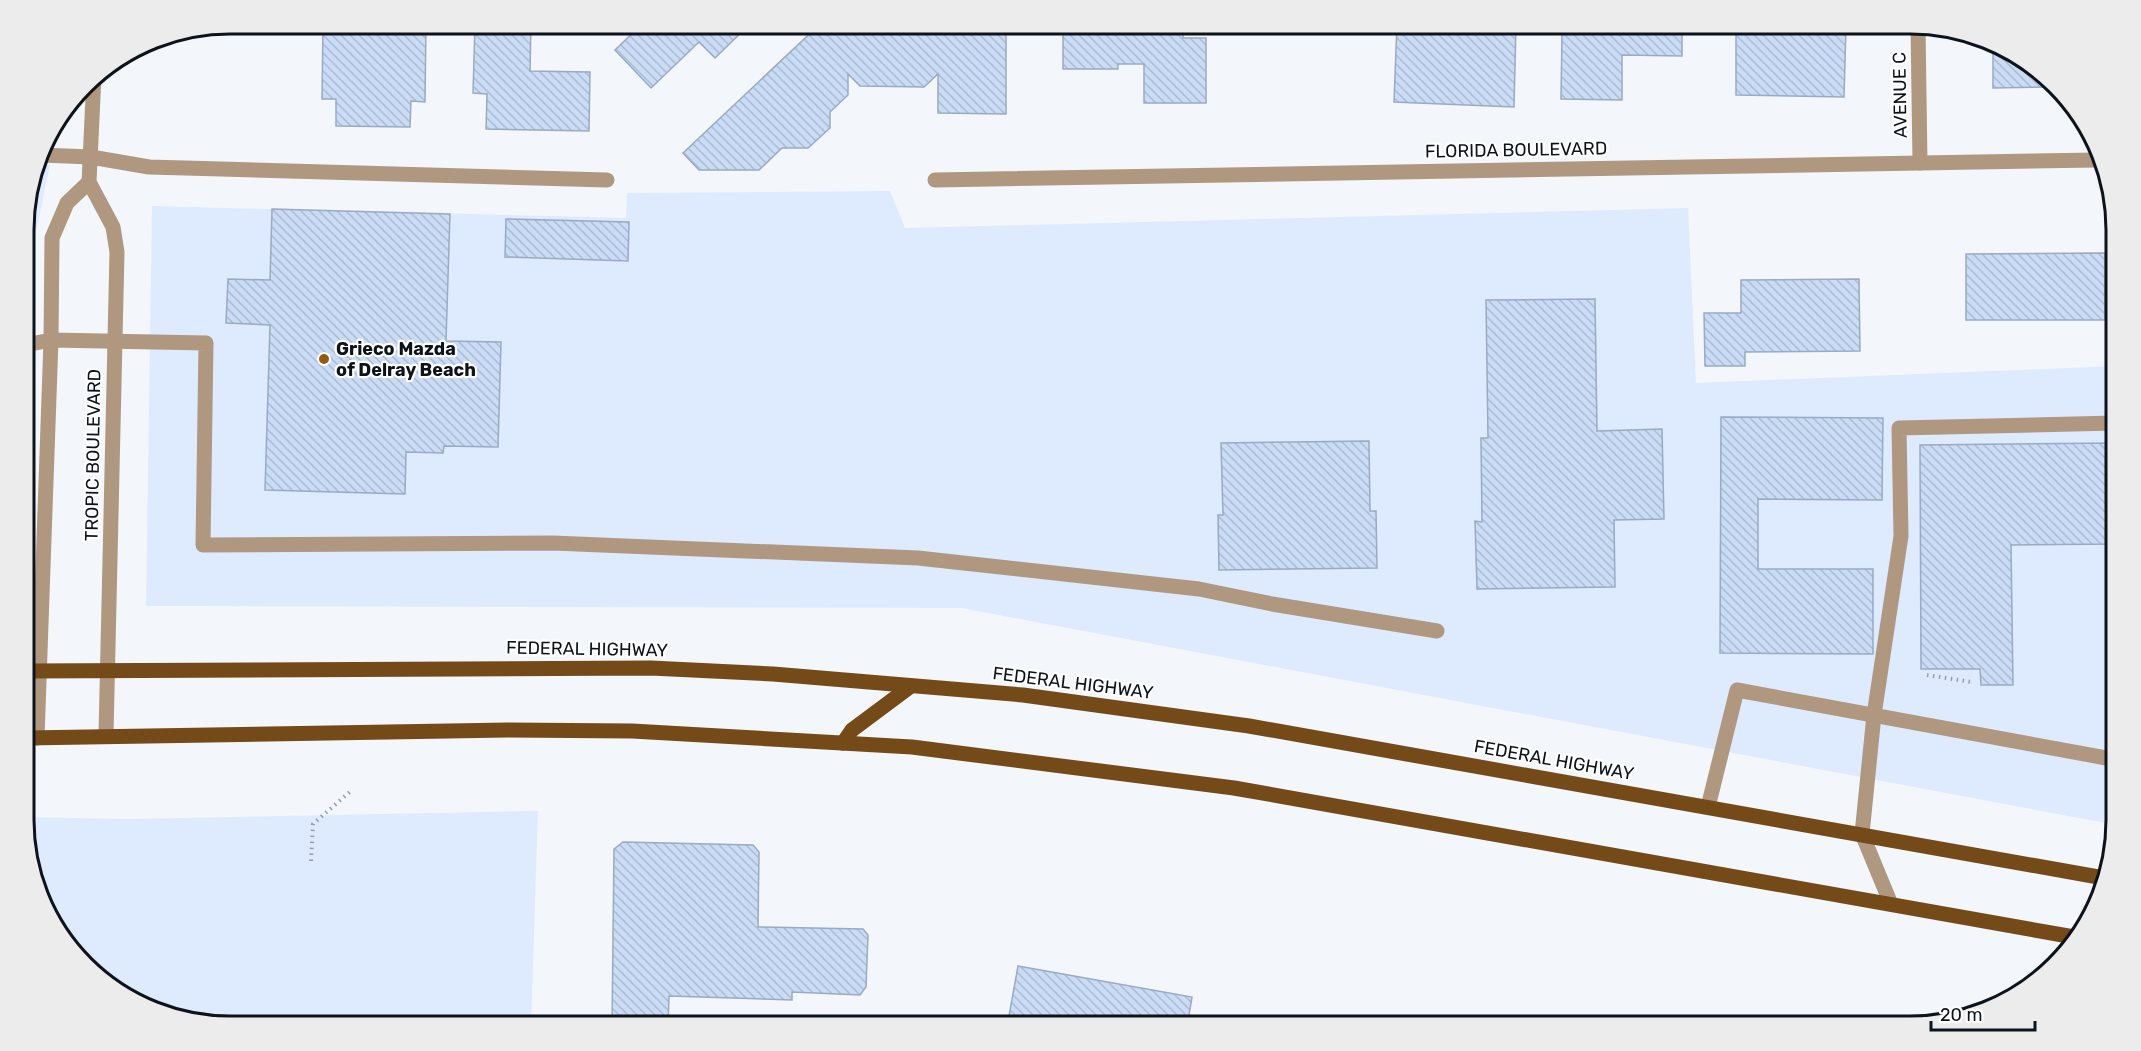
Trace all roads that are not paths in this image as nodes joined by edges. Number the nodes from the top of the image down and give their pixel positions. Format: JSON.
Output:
{"nodes":[{"id":1,"x":1918,"y":35,"type":"edge"},
{"id":2,"x":93,"y":91,"type":"edge"},
{"id":3,"x":49,"y":155,"type":"edge"},
{"id":4,"x":91,"y":157,"type":"junction"},
{"id":5,"x":2093,"y":160,"type":"edge"},
{"id":6,"x":1920,"y":163,"type":"junction"},
{"id":7,"x":607,"y":180,"type":"dead end"},
{"id":8,"x":935,"y":180,"type":"dead end"},
{"id":9,"x":89,"y":182,"type":"junction"},
{"id":10,"x":51,"y":339,"type":"junction"},
{"id":11,"x":115,"y":340,"type":"junction"},
{"id":12,"x":35,"y":343,"type":"edge"},
{"id":13,"x":2106,"y":423,"type":"edge"},
{"id":14,"x":1437,"y":631,"type":"dead end"},
{"id":15,"x":34,"y":647,"type":"edge"},
{"id":16,"x":34,"y":671,"type":"edge"},
{"id":17,"x":107,"y":673,"type":"junction"},
{"id":18,"x":911,"y":686,"type":"junction"},
{"id":19,"x":1874,"y":715,"type":"junction"},
{"id":20,"x":106,"y":735,"type":"junction"},
{"id":21,"x":34,"y":738,"type":"edge"},
{"id":22,"x":843,"y":743,"type":"junction"},
{"id":23,"x":2106,"y":758,"type":"edge"},
{"id":24,"x":1708,"y":807,"type":"junction"},
{"id":25,"x":1862,"y":834,"type":"junction"},
{"id":26,"x":2098,"y":877,"type":"edge"},
{"id":27,"x":1892,"y":904,"type":"junction"},
{"id":28,"x":2069,"y":935,"type":"edge"}],
"edges":[{"from":1,"to":6,"type":"street","name":"AVENUE C"},
{"from":2,"to":4,"type":"street"},
{"from":3,"to":4,"type":"street"},
{"from":4,"to":7,"type":"street"},
{"from":4,"to":9,"type":"street"},
{"from":5,"to":6,"type":"street","name":"FLORIDA BOULEVARD"},
{"from":6,"to":8,"type":"street","name":"FLORIDA BOULEVARD"},
{"from":9,"to":10,"type":"street"},
{"from":9,"to":11,"type":"street","name":"TROPIC BOULEVARD"},
{"from":10,"to":11,"type":"street"},
{"from":10,"to":12,"type":"street"},
{"from":10,"to":15,"type":"street"},
{"from":11,"to":14,"type":"street"},
{"from":11,"to":17,"type":"street","name":"TROPIC BOULEVARD"},
{"from":13,"to":19,"type":"street"},
{"from":16,"to":17,"type":"main road","name":"FEDERAL HIGHWAY"},
{"from":17,"to":18,"type":"main road","name":"FEDERAL HIGHWAY"},
{"from":17,"to":20,"type":"street","name":"TROPIC BOULEVARD"},
{"from":18,"to":22,"type":"main road"},
{"from":18,"to":24,"type":"main road","name":"FEDERAL HIGHWAY"},
{"from":19,"to":23,"type":"street"},
{"from":19,"to":24,"type":"street"},
{"from":19,"to":25,"type":"street"},
{"from":20,"to":21,"type":"main road"},
{"from":20,"to":22,"type":"main road"},
{"from":22,"to":27,"type":"main road"},
{"from":24,"to":25,"type":"main road","name":"FEDERAL HIGHWAY"},
{"from":25,"to":26,"type":"main road","name":"FEDERAL HIGHWAY"},
{"from":25,"to":27,"type":"street"},
{"from":27,"to":28,"type":"main road"}]}
